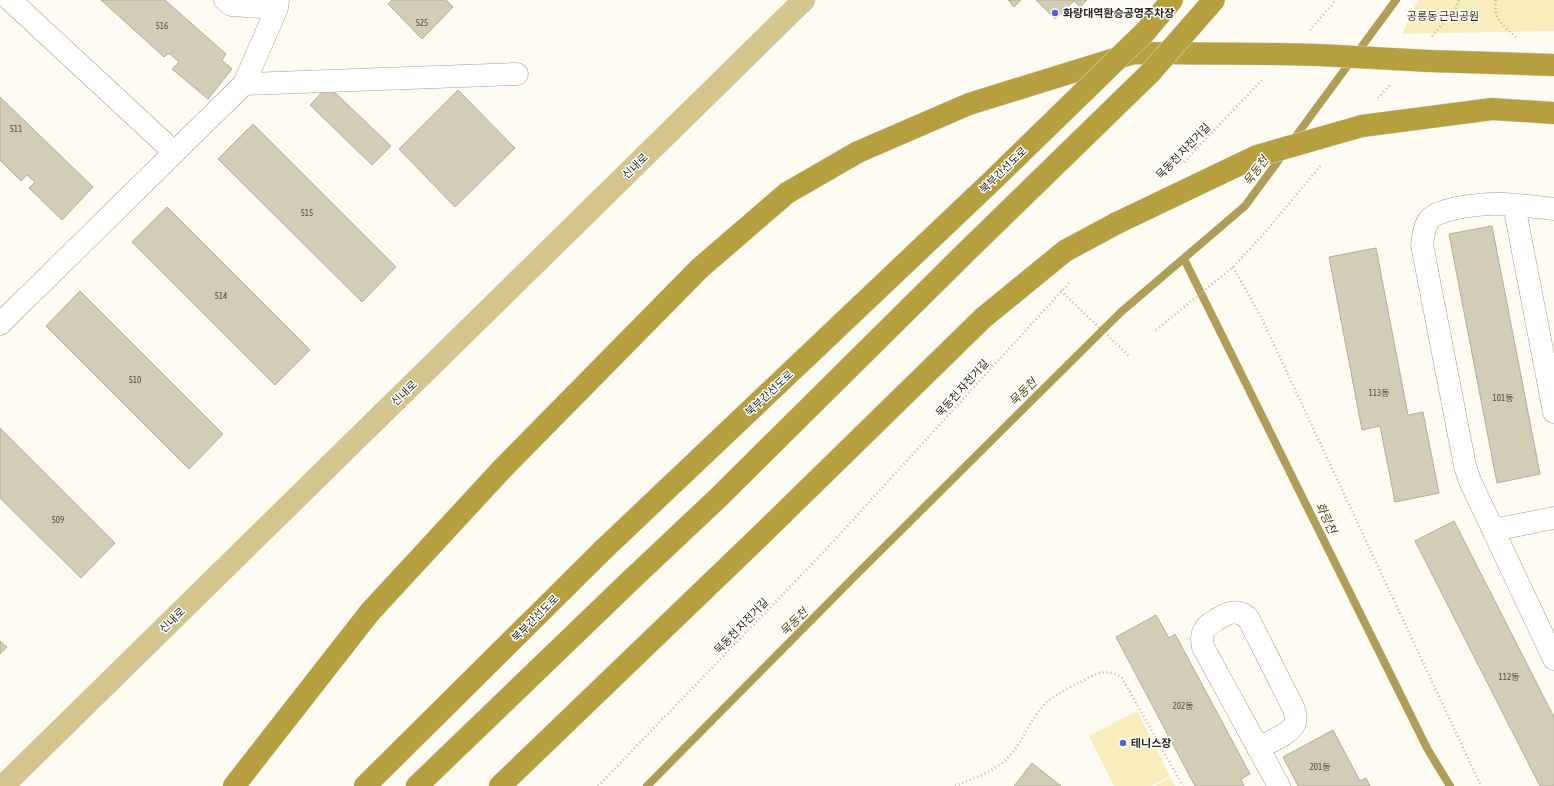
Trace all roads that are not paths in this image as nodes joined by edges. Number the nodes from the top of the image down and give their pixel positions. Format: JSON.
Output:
{"nodes":[{"id":1,"x":10,"y":0,"type":"edge"},
{"id":2,"x":225,"y":0,"type":"edge"},
{"id":3,"x":804,"y":0,"type":"edge"},
{"id":4,"x":1172,"y":0,"type":"edge"},
{"id":5,"x":1214,"y":0,"type":"edge"},
{"id":6,"x":278,"y":4,"type":"edge"},
{"id":7,"x":1554,"y":65,"type":"edge"},
{"id":8,"x":517,"y":74,"type":"dead end"},
{"id":9,"x":244,"y":84,"type":"junction"},
{"id":10,"x":1554,"y":113,"type":"edge"},
{"id":11,"x":174,"y":152,"type":"junction"},
{"id":12,"x":1514,"y":205,"type":"junction"},
{"id":13,"x":1554,"y":209,"type":"edge"},
{"id":14,"x":0,"y":324,"type":"edge"},
{"id":15,"x":1554,"y":412,"type":"edge"},
{"id":16,"x":1554,"y":518,"type":"edge"},
{"id":17,"x":1493,"y":530,"type":"junction"},
{"id":18,"x":1554,"y":659,"type":"edge"},
{"id":19,"x":1258,"y":748,"type":"junction"},
{"id":20,"x":3,"y":786,"type":"edge"},
{"id":21,"x":234,"y":786,"type":"edge"},
{"id":22,"x":365,"y":786,"type":"edge"},
{"id":23,"x":417,"y":786,"type":"edge"},
{"id":24,"x":500,"y":786,"type":"edge"},
{"id":25,"x":1278,"y":786,"type":"edge"}],
"edges":[{"from":1,"to":11,"type":"street"},
{"from":2,"to":6,"type":"street"},
{"from":3,"to":20,"type":"main road","name":"신내로"},
{"from":4,"to":22,"type":"highway","name":"북부간선도로","bridge":true},
{"from":5,"to":23,"type":"highway","bridge":true},
{"from":6,"to":9,"type":"street"},
{"from":7,"to":21,"type":"highway","bridge":true},
{"from":8,"to":9,"type":"street"},
{"from":9,"to":11,"type":"street"},
{"from":10,"to":24,"type":"highway","bridge":true},
{"from":11,"to":14,"type":"street"},
{"from":12,"to":13,"type":"street"},
{"from":12,"to":15,"type":"street"},
{"from":12,"to":17,"type":"street"},
{"from":16,"to":17,"type":"street"},
{"from":17,"to":18,"type":"street"},
{"from":19,"to":19,"type":"street"},
{"from":19,"to":25,"type":"street"}]}
